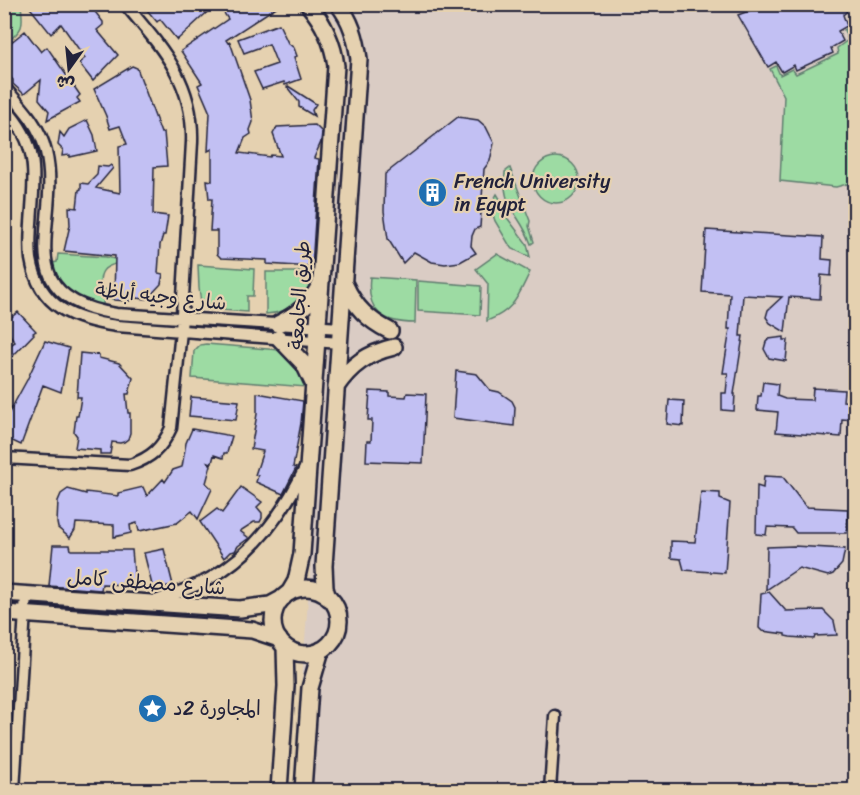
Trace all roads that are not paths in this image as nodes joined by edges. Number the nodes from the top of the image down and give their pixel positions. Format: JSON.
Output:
{"nodes":[{"id":1,"x":124,"y":4,"type":"edge"},
{"id":2,"x":308,"y":4,"type":"edge"},
{"id":3,"x":338,"y":4,"type":"edge"},
{"id":4,"x":4,"y":87,"type":"edge"},
{"id":5,"x":4,"y":107,"type":"edge"},
{"id":6,"x":321,"y":284,"type":"junction"},
{"id":7,"x":344,"y":284,"type":"junction"},
{"id":8,"x":182,"y":318,"type":"junction"},
{"id":9,"x":181,"y":331,"type":"junction"},
{"id":10,"x":279,"y":331,"type":"junction"},
{"id":11,"x":390,"y":331,"type":"dead end"},
{"id":12,"x":317,"y":334,"type":"junction"},
{"id":13,"x":340,"y":335,"type":"junction"},
{"id":14,"x":394,"y":347,"type":"dead end"},
{"id":15,"x":314,"y":386,"type":"junction"},
{"id":16,"x":336,"y":387,"type":"junction"},
{"id":17,"x":4,"y":450,"type":"edge"},
{"id":18,"x":4,"y":458,"type":"edge"},
{"id":19,"x":18,"y":459,"type":"junction"},
{"id":20,"x":308,"y":459,"type":"junction"},
{"id":21,"x":4,"y":593,"type":"edge"},
{"id":22,"x":26,"y":595,"type":"junction"},
{"id":23,"x":286,"y":596,"type":"junction"},
{"id":24,"x":328,"y":598,"type":"junction"},
{"id":25,"x":150,"y":603,"type":"junction"},
{"id":26,"x":4,"y":613,"type":"edge"},
{"id":27,"x":25,"y":615,"type":"junction"},
{"id":28,"x":282,"y":643,"type":"junction"},
{"id":29,"x":321,"y":650,"type":"junction"},
{"id":30,"x":555,"y":716,"type":"dead end"},
{"id":31,"x":14,"y":790,"type":"edge"},
{"id":32,"x":279,"y":790,"type":"edge"},
{"id":33,"x":304,"y":790,"type":"edge"},
{"id":34,"x":550,"y":790,"type":"edge"}],
"edges":[{"from":1,"to":8,"type":"street"},
{"from":2,"to":6,"type":"street","name":"طريق الجامعة"},
{"from":3,"to":7,"type":"street"},
{"from":4,"to":8,"type":"street","name":"شارع وجيه أباظة"},
{"from":5,"to":9,"type":"street","name":"شارع وجيه أباظة"},
{"from":6,"to":10,"type":"street"},
{"from":6,"to":12,"type":"street","name":"طريق الجامعة"},
{"from":7,"to":11,"type":"street"},
{"from":7,"to":13,"type":"street"},
{"from":8,"to":9,"type":"street"},
{"from":8,"to":10,"type":"street","name":"شارع وجيه أباظة"},
{"from":9,"to":10,"type":"street","name":"شارع وجيه أباظة"},
{"from":9,"to":19,"type":"street"},
{"from":10,"to":12,"type":"street","name":"شارع وجيه أباظة"},
{"from":10,"to":15,"type":"street"},
{"from":12,"to":13,"type":"street","name":"شارع وجيه أباظة"},
{"from":12,"to":15,"type":"street","name":"طريق الجامعة"},
{"from":13,"to":16,"type":"street"},
{"from":14,"to":16,"type":"street"},
{"from":15,"to":20,"type":"street","name":"طريق الجامعة"},
{"from":16,"to":24,"type":"street"},
{"from":17,"to":19,"type":"street"},
{"from":18,"to":19,"type":"street"},
{"from":20,"to":23,"type":"street","name":"طريق الجامعة"},
{"from":20,"to":25,"type":"street"},
{"from":21,"to":22,"type":"street","name":"شارع مصطفى كامل"},
{"from":22,"to":25,"type":"street","name":"شارع مصطفى كامل"},
{"from":22,"to":27,"type":"street"},
{"from":23,"to":24,"type":"street"},
{"from":23,"to":25,"type":"street","name":"شارع مصطفى كامل"},
{"from":23,"to":28,"type":"street"},
{"from":24,"to":29,"type":"street"},
{"from":26,"to":27,"type":"street","name":"شارع مصطفى كامل"},
{"from":27,"to":28,"type":"street","name":"شارع مصطفى كامل"},
{"from":27,"to":31,"type":"street"},
{"from":28,"to":29,"type":"street"},
{"from":28,"to":32,"type":"street"},
{"from":29,"to":33,"type":"street"},
{"from":30,"to":34,"type":"street"}]}
